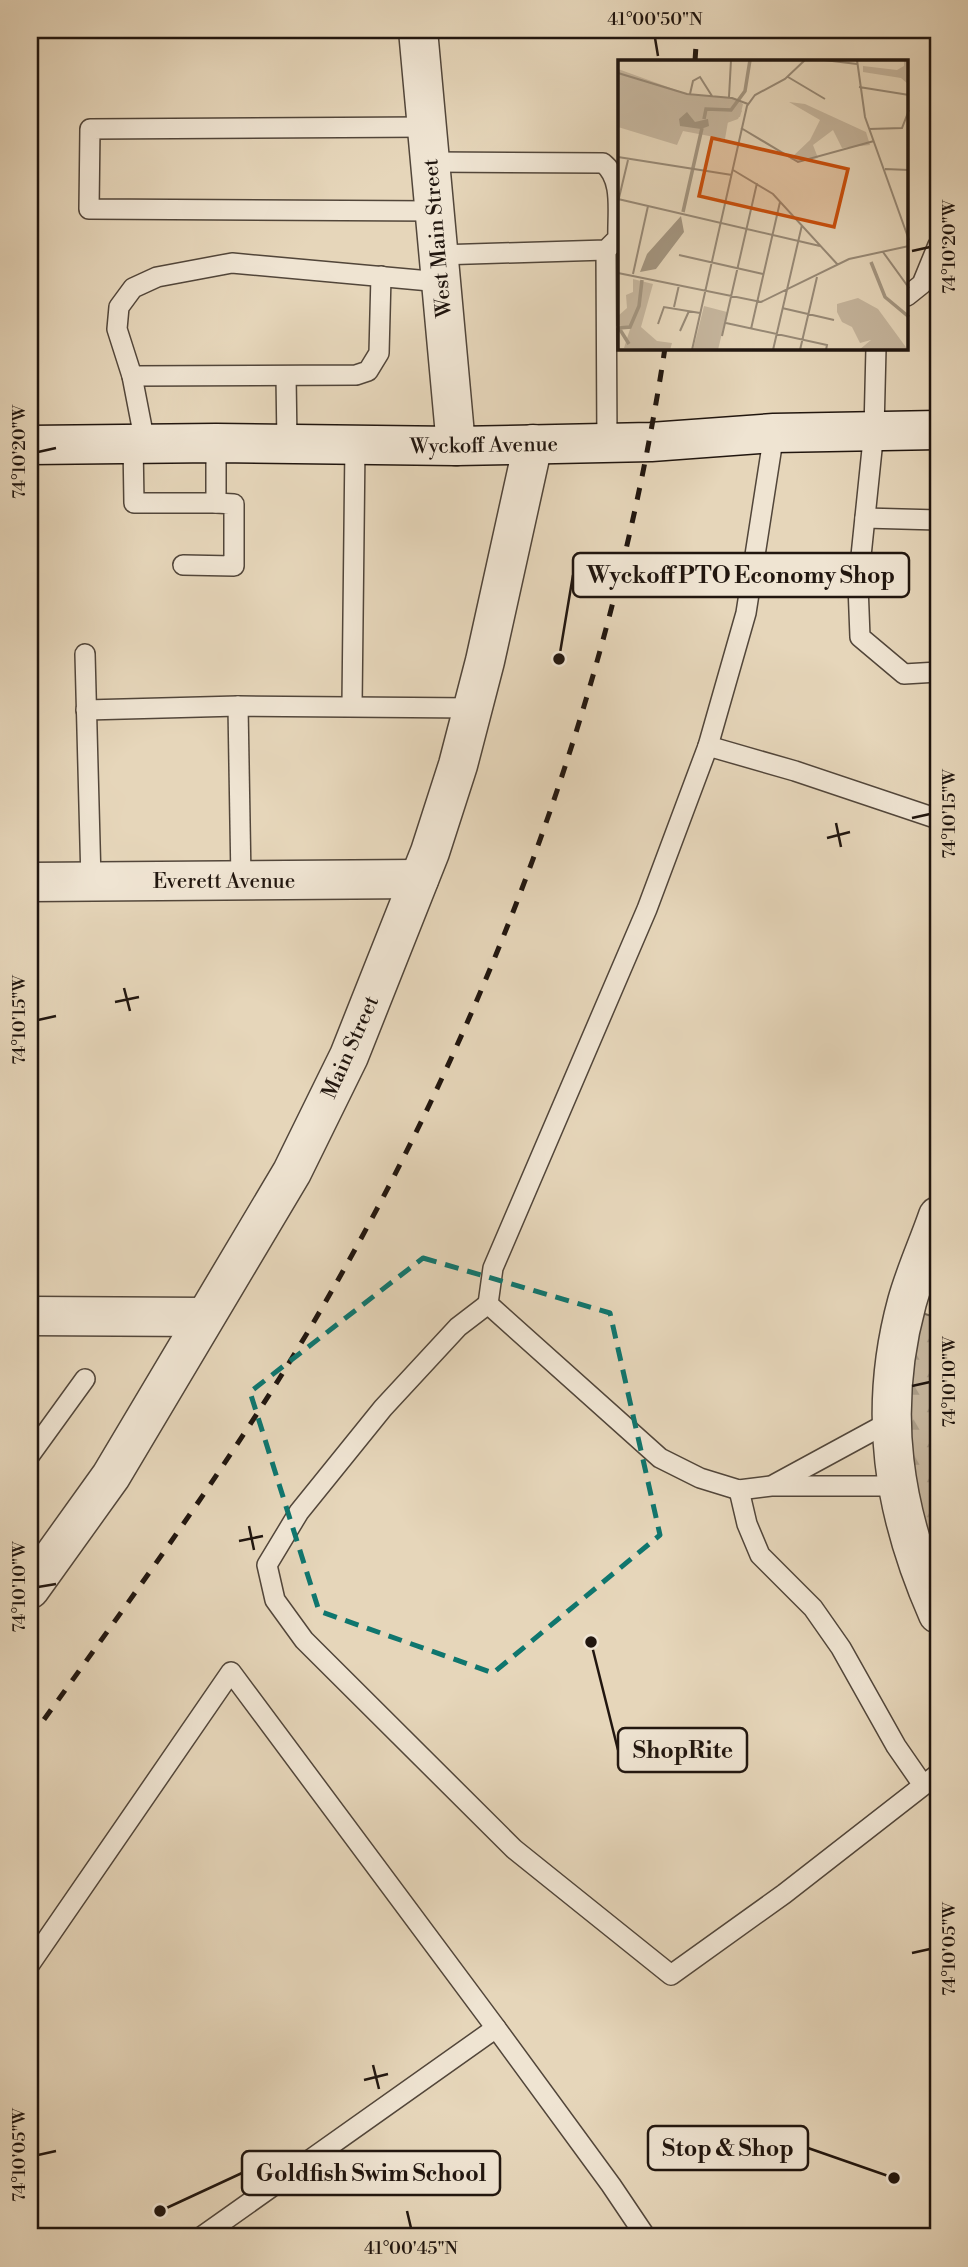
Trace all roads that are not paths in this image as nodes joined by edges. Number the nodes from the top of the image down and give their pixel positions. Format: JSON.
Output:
{"nodes":[{"id":1,"x":418,"y":30,"type":"edge"},
{"id":2,"x":428,"y":145,"type":"junction"},
{"id":3,"x":434,"y":211,"type":"junction"},
{"id":4,"x":938,"y":245,"type":"edge"},
{"id":5,"x":606,"y":250,"type":"junction"},
{"id":6,"x":440,"y":268,"type":"junction"},
{"id":7,"x":381,"y":276,"type":"junction"},
{"id":8,"x":908,"y":295,"type":"edge"},
{"id":9,"x":876,"y":350,"type":"edge"},
{"id":10,"x":132,"y":376,"type":"junction"},
{"id":11,"x":286,"y":376,"type":"junction"},
{"id":12,"x":874,"y":430,"type":"junction"},
{"id":13,"x":938,"y":430,"type":"edge"},
{"id":14,"x":774,"y":433,"type":"junction"},
{"id":15,"x":139,"y":443,"type":"junction"},
{"id":16,"x":216,"y":443,"type":"junction"},
{"id":17,"x":287,"y":443,"type":"junction"},
{"id":18,"x":607,"y":443,"type":"junction"},
{"id":19,"x":30,"y":444,"type":"edge"},
{"id":20,"x":533,"y":444,"type":"junction"},
{"id":21,"x":355,"y":445,"type":"junction"},
{"id":22,"x":456,"y":446,"type":"junction"},
{"id":23,"x":216,"y":503,"type":"junction"},
{"id":24,"x":865,"y":518,"type":"junction"},
{"id":25,"x":938,"y":520,"type":"edge"},
{"id":26,"x":183,"y":565,"type":"dead end"},
{"id":27,"x":85,"y":654,"type":"dead end"},
{"id":28,"x":938,"y":672,"type":"edge"},
{"id":29,"x":352,"y":705,"type":"junction"},
{"id":30,"x":238,"y":706,"type":"junction"},
{"id":31,"x":473,"y":708,"type":"junction"},
{"id":32,"x":86,"y":710,"type":"junction"},
{"id":33,"x":708,"y":746,"type":"junction"},
{"id":34,"x":938,"y":819,"type":"edge"},
{"id":35,"x":419,"y":879,"type":"junction"},
{"id":36,"x":242,"y":880,"type":"junction"},
{"id":37,"x":91,"y":881,"type":"junction"},
{"id":38,"x":30,"y":882,"type":"edge"},
{"id":39,"x":938,"y":1216,"type":"edge"},
{"id":40,"x":488,"y":1304,"type":"junction"},
{"id":41,"x":30,"y":1316,"type":"edge"},
{"id":42,"x":204,"y":1317,"type":"junction"},
{"id":43,"x":85,"y":1379,"type":"dead end"},
{"id":44,"x":891,"y":1421,"type":"junction"},
{"id":45,"x":30,"y":1455,"type":"edge"},
{"id":46,"x":771,"y":1486,"type":"junction"},
{"id":47,"x":898,"y":1486,"type":"junction"},
{"id":48,"x":739,"y":1490,"type":"junction"},
{"id":49,"x":30,"y":1589,"type":"edge"},
{"id":50,"x":938,"y":1614,"type":"edge"},
{"id":51,"x":930,"y":1779,"type":"edge"},
{"id":52,"x":30,"y":1964,"type":"edge"},
{"id":53,"x":496,"y":2028,"type":"junction"},
{"id":54,"x":201,"y":2237,"type":"edge"},
{"id":55,"x":646,"y":2237,"type":"edge"}],
"edges":[{"from":1,"to":2,"type":"street","name":"West Main Street"},
{"from":2,"to":3,"type":"street","name":"West Main Street"},
{"from":2,"to":3,"type":"lane"},
{"from":2,"to":5,"type":"lane"},
{"from":3,"to":6,"type":"street","name":"West Main Street"},
{"from":4,"to":8,"type":"lane"},
{"from":5,"to":6,"type":"lane"},
{"from":5,"to":18,"type":"lane"},
{"from":6,"to":7,"type":"lane"},
{"from":6,"to":22,"type":"street","name":"West Main Street"},
{"from":7,"to":10,"type":"lane"},
{"from":7,"to":11,"type":"lane"},
{"from":9,"to":12,"type":"lane"},
{"from":10,"to":11,"type":"lane"},
{"from":10,"to":15,"type":"lane"},
{"from":11,"to":17,"type":"lane"},
{"from":12,"to":13,"type":"street","name":"Wyckoff Avenue"},
{"from":12,"to":14,"type":"street","name":"Wyckoff Avenue"},
{"from":12,"to":24,"type":"lane"},
{"from":14,"to":18,"type":"street","name":"Wyckoff Avenue"},
{"from":14,"to":33,"type":"lane"},
{"from":15,"to":16,"type":"street","name":"Wyckoff Avenue"},
{"from":15,"to":19,"type":"street","name":"Wyckoff Avenue"},
{"from":15,"to":23,"type":"lane"},
{"from":16,"to":17,"type":"street","name":"Wyckoff Avenue"},
{"from":16,"to":23,"type":"lane"},
{"from":17,"to":21,"type":"street","name":"Wyckoff Avenue"},
{"from":18,"to":20,"type":"street","name":"Wyckoff Avenue"},
{"from":20,"to":22,"type":"street","name":"Wyckoff Avenue"},
{"from":20,"to":31,"type":"street","name":"Main Street"},
{"from":21,"to":22,"type":"street","name":"Wyckoff Avenue"},
{"from":21,"to":29,"type":"lane"},
{"from":23,"to":26,"type":"lane"},
{"from":24,"to":25,"type":"lane"},
{"from":24,"to":28,"type":"lane"},
{"from":27,"to":32,"type":"lane"},
{"from":29,"to":30,"type":"lane"},
{"from":29,"to":31,"type":"lane"},
{"from":30,"to":32,"type":"lane"},
{"from":30,"to":36,"type":"lane"},
{"from":31,"to":35,"type":"street","name":"Main Street"},
{"from":32,"to":37,"type":"lane"},
{"from":33,"to":34,"type":"lane"},
{"from":33,"to":40,"type":"lane"},
{"from":35,"to":36,"type":"street","name":"Everett Avenue"},
{"from":35,"to":42,"type":"street","name":"Main Street"},
{"from":36,"to":37,"type":"street","name":"Everett Avenue"},
{"from":37,"to":38,"type":"street","name":"Everett Avenue"},
{"from":39,"to":44,"type":"street"},
{"from":40,"to":48,"type":"lane"},
{"from":40,"to":51,"type":"lane"},
{"from":41,"to":42,"type":"street"},
{"from":42,"to":49,"type":"street","name":"Main Street"},
{"from":43,"to":45,"type":"lane"},
{"from":44,"to":46,"type":"lane"},
{"from":44,"to":47,"type":"street"},
{"from":46,"to":47,"type":"lane"},
{"from":46,"to":48,"type":"lane"},
{"from":47,"to":50,"type":"street"},
{"from":48,"to":51,"type":"lane"},
{"from":52,"to":53,"type":"lane"},
{"from":53,"to":54,"type":"lane"},
{"from":53,"to":55,"type":"lane"}]}
